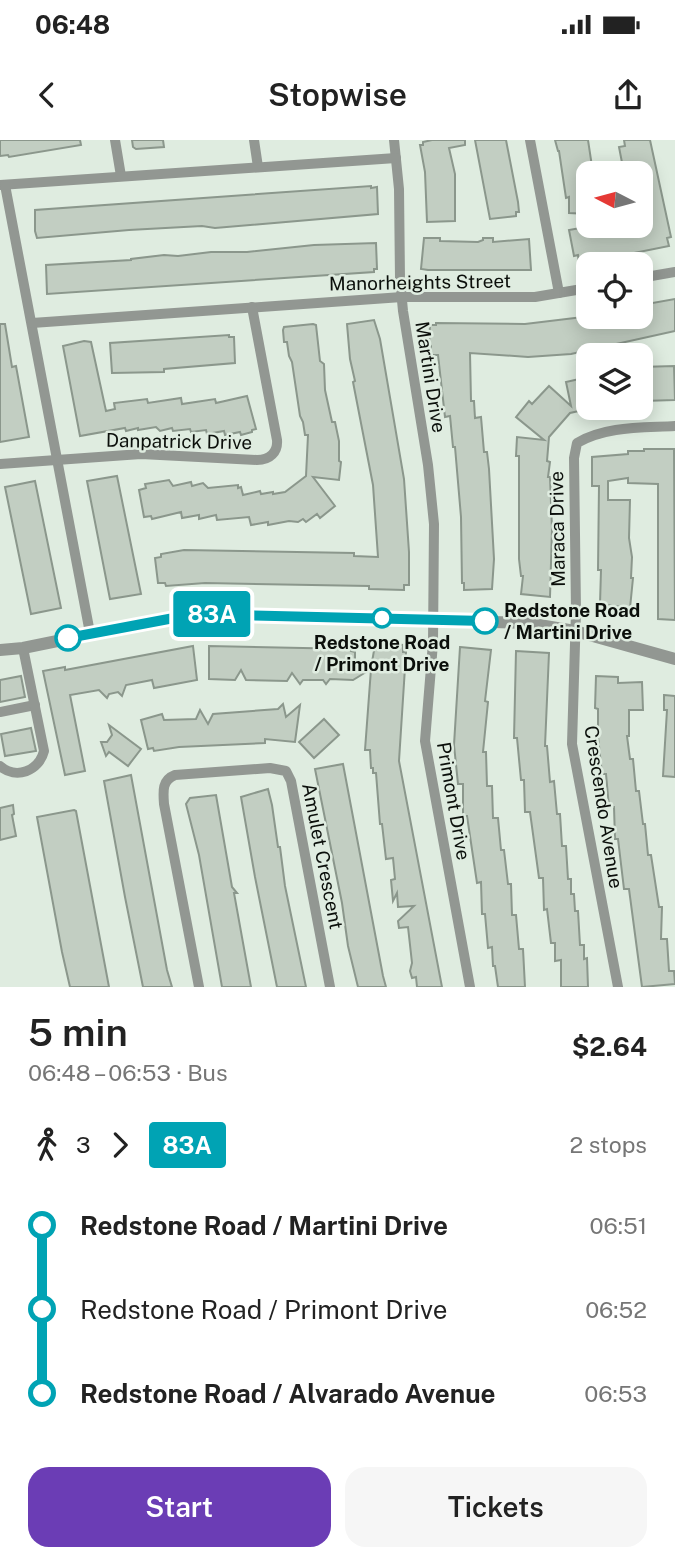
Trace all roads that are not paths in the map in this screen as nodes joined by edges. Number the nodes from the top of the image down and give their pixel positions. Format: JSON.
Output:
{"nodes":[{"id":1,"x":115,"y":140,"type":"edge"},
{"id":2,"x":254,"y":140,"type":"edge"},
{"id":3,"x":394,"y":140,"type":"edge"},
{"id":4,"x":530,"y":140,"type":"edge"},
{"id":5,"x":396,"y":158,"type":"junction"},
{"id":6,"x":258,"y":167,"type":"junction"},
{"id":7,"x":121,"y":176,"type":"junction"},
{"id":8,"x":2,"y":185,"type":"edge"},
{"id":9,"x":675,"y":272,"type":"edge"},
{"id":10,"x":653,"y":276,"type":"edge"},
{"id":11,"x":576,"y":290,"type":"edge"},
{"id":12,"x":559,"y":293,"type":"junction"},
{"id":13,"x":401,"y":297,"type":"junction"},
{"id":14,"x":252,"y":307,"type":"junction"},
{"id":15,"x":32,"y":323,"type":"junction"},
{"id":16,"x":675,"y":426,"type":"edge"},
{"id":17,"x":57,"y":459,"type":"junction"},
{"id":18,"x":0,"y":464,"type":"edge"},
{"id":19,"x":433,"y":619,"type":"junction"},
{"id":20,"x":575,"y":631,"type":"junction"},
{"id":21,"x":90,"y":633,"type":"junction"},
{"id":22,"x":23,"y":648,"type":"junction"},
{"id":23,"x":3,"y":652,"type":"edge"},
{"id":24,"x":675,"y":659,"type":"edge"},
{"id":25,"x":35,"y":705,"type":"junction"},
{"id":26,"x":0,"y":712,"type":"edge"},
{"id":27,"x":0,"y":766,"type":"edge"},
{"id":28,"x":199,"y":987,"type":"edge"},
{"id":29,"x":330,"y":987,"type":"edge"},
{"id":30,"x":470,"y":987,"type":"edge"},
{"id":31,"x":618,"y":987,"type":"edge"}],
"edges":[{"from":1,"to":7,"type":"street"},
{"from":2,"to":6,"type":"street"},
{"from":3,"to":5,"type":"street","name":"Martini Drive"},
{"from":4,"to":12,"type":"street"},
{"from":5,"to":6,"type":"street"},
{"from":5,"to":13,"type":"street","name":"Martini Drive"},
{"from":6,"to":7,"type":"street"},
{"from":7,"to":8,"type":"street"},
{"from":8,"to":15,"type":"street"},
{"from":9,"to":10,"type":"street"},
{"from":11,"to":12,"type":"street","name":"Manorheights Street"},
{"from":12,"to":13,"type":"street","name":"Manorheights Street"},
{"from":13,"to":14,"type":"street","name":"Manorheights Street"},
{"from":13,"to":19,"type":"street","name":"Martini Drive"},
{"from":14,"to":15,"type":"street","name":"Manorheights Street"},
{"from":14,"to":17,"type":"street","name":"Danpatrick Drive"},
{"from":15,"to":17,"type":"street"},
{"from":16,"to":20,"type":"street","name":"Maraca Drive"},
{"from":17,"to":18,"type":"street"},
{"from":17,"to":21,"type":"street"},
{"from":19,"to":20,"type":"street"},
{"from":19,"to":21,"type":"street"},
{"from":19,"to":30,"type":"street","name":"Primont Drive"},
{"from":20,"to":24,"type":"street"},
{"from":20,"to":31,"type":"street","name":"Crescendo Avenue"},
{"from":21,"to":22,"type":"street"},
{"from":22,"to":23,"type":"street"},
{"from":22,"to":25,"type":"street"},
{"from":25,"to":26,"type":"street"},
{"from":25,"to":27,"type":"street"},
{"from":28,"to":29,"type":"street","name":"Amulet Crescent"}]}
